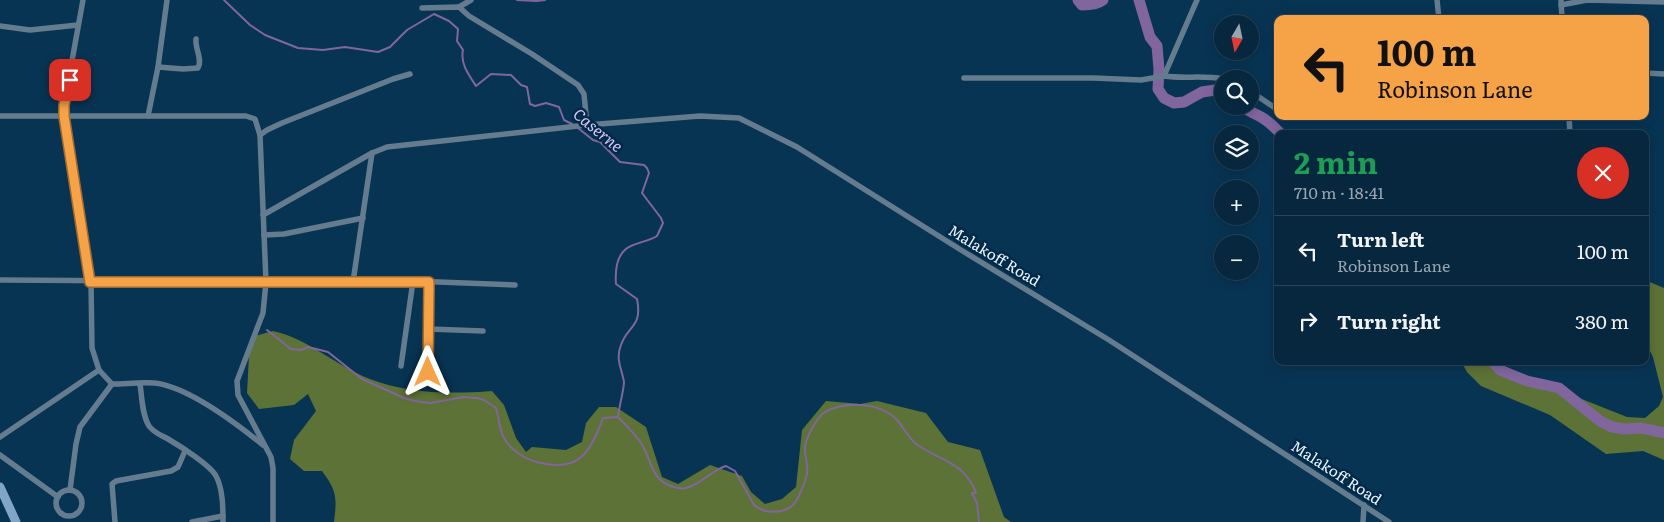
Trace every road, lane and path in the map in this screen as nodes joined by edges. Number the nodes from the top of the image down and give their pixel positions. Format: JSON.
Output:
{"nodes":[{"id":1,"x":83,"y":0,"type":"edge"},
{"id":2,"x":167,"y":0,"type":"edge"},
{"id":3,"x":471,"y":0,"type":"edge"},
{"id":4,"x":1197,"y":0,"type":"edge"},
{"id":5,"x":1437,"y":0,"type":"edge"},
{"id":6,"x":1561,"y":2,"type":"edge"},
{"id":7,"x":1664,"y":2,"type":"edge"},
{"id":8,"x":459,"y":7,"type":"junction"},
{"id":9,"x":422,"y":8,"type":"dead end"},
{"id":10,"x":1439,"y":15,"type":"edge"},
{"id":11,"x":1562,"y":15,"type":"edge"},
{"id":12,"x":0,"y":26,"type":"edge"},
{"id":13,"x":78,"y":26,"type":"junction"},
{"id":14,"x":196,"y":39,"type":"dead end"},
{"id":15,"x":158,"y":67,"type":"junction"},
{"id":16,"x":1649,"y":73,"type":"edge"},
{"id":17,"x":410,"y":74,"type":"dead end"},
{"id":18,"x":1664,"y":74,"type":"edge"},
{"id":19,"x":1164,"y":76,"type":"junction"},
{"id":20,"x":1214,"y":77,"type":"edge"},
{"id":21,"x":964,"y":78,"type":"dead end"},
{"id":22,"x":1259,"y":96,"type":"edge"},
{"id":23,"x":1274,"y":107,"type":"edge"},
{"id":24,"x":0,"y":116,"type":"edge"},
{"id":25,"x":64,"y":116,"type":"junction"},
{"id":26,"x":148,"y":116,"type":"junction"},
{"id":27,"x":584,"y":126,"type":"junction"},
{"id":28,"x":260,"y":136,"type":"junction"},
{"id":29,"x":372,"y":154,"type":"junction"},
{"id":30,"x":263,"y":214,"type":"junction"},
{"id":31,"x":363,"y":218,"type":"junction"},
{"id":32,"x":264,"y":235,"type":"junction"},
{"id":33,"x":1,"y":278,"type":"edge"},
{"id":34,"x":413,"y":281,"type":"junction"},
{"id":35,"x":90,"y":282,"type":"junction"},
{"id":36,"x":266,"y":282,"type":"junction"},
{"id":37,"x":353,"y":282,"type":"junction"},
{"id":38,"x":429,"y":282,"type":"junction"},
{"id":39,"x":515,"y":285,"type":"dead end"},
{"id":40,"x":428,"y":329,"type":"junction"},
{"id":41,"x":483,"y":330,"type":"dead end"},
{"id":42,"x":401,"y":366,"type":"dead end"},
{"id":43,"x":99,"y":370,"type":"junction"},
{"id":44,"x":428,"y":372,"type":"dead end"},
{"id":45,"x":112,"y":384,"type":"junction"},
{"id":46,"x":140,"y":384,"type":"junction"},
{"id":47,"x":0,"y":437,"type":"edge"},
{"id":48,"x":265,"y":448,"type":"junction"},
{"id":49,"x":185,"y":451,"type":"junction"},
{"id":50,"x":0,"y":456,"type":"edge"},
{"id":51,"x":0,"y":487,"type":"edge"},
{"id":52,"x":70,"y":490,"type":"junction"},
{"id":53,"x":58,"y":497,"type":"junction"},
{"id":54,"x":1364,"y":505,"type":"junction"},
{"id":55,"x":75,"y":515,"type":"junction"},
{"id":56,"x":223,"y":519,"type":"edge"},
{"id":57,"x":16,"y":522,"type":"edge"},
{"id":58,"x":79,"y":522,"type":"edge"},
{"id":59,"x":114,"y":522,"type":"edge"},
{"id":60,"x":192,"y":522,"type":"edge"},
{"id":61,"x":273,"y":522,"type":"edge"},
{"id":62,"x":1363,"y":522,"type":"edge"},
{"id":63,"x":1389,"y":522,"type":"edge"}],
"edges":[{"from":1,"to":13,"type":"street"},
{"from":2,"to":15,"type":"street"},
{"from":3,"to":8,"type":"street"},
{"from":4,"to":19,"type":"street"},
{"from":5,"to":10,"type":"street"},
{"from":6,"to":7,"type":"street"},
{"from":6,"to":11,"type":"street"},
{"from":8,"to":9,"type":"street"},
{"from":8,"to":27,"type":"street"},
{"from":12,"to":13,"type":"street"},
{"from":13,"to":25,"type":"street"},
{"from":14,"to":15,"type":"street"},
{"from":15,"to":26,"type":"street"},
{"from":16,"to":18,"type":"street"},
{"from":17,"to":28,"type":"street"},
{"from":19,"to":20,"type":"street"},
{"from":19,"to":21,"type":"street"},
{"from":22,"to":23,"type":"street"},
{"from":24,"to":25,"type":"street"},
{"from":25,"to":26,"type":"street"},
{"from":25,"to":35,"type":"street"},
{"from":26,"to":28,"type":"street"},
{"from":27,"to":29,"type":"street","name":"Malakoff Road"},
{"from":27,"to":54,"type":"street","name":"Malakoff Road"},
{"from":28,"to":30,"type":"street"},
{"from":29,"to":30,"type":"street","name":"Malakoff Road"},
{"from":29,"to":31,"type":"street"},
{"from":30,"to":32,"type":"street"},
{"from":31,"to":32,"type":"street"},
{"from":31,"to":37,"type":"street"},
{"from":32,"to":36,"type":"street"},
{"from":33,"to":35,"type":"street"},
{"from":34,"to":37,"type":"street"},
{"from":34,"to":38,"type":"street"},
{"from":34,"to":42,"type":"street"},
{"from":35,"to":36,"type":"street"},
{"from":35,"to":43,"type":"street"},
{"from":36,"to":37,"type":"street"},
{"from":36,"to":48,"type":"street"},
{"from":38,"to":39,"type":"street"},
{"from":38,"to":40,"type":"street"},
{"from":40,"to":41,"type":"street"},
{"from":40,"to":44,"type":"street"},
{"from":43,"to":45,"type":"street"},
{"from":43,"to":47,"type":"street"},
{"from":45,"to":46,"type":"street"},
{"from":45,"to":52,"type":"street"},
{"from":46,"to":48,"type":"street"},
{"from":46,"to":49,"type":"street"},
{"from":48,"to":61,"type":"street"},
{"from":49,"to":56,"type":"street"},
{"from":49,"to":59,"type":"street"},
{"from":50,"to":53,"type":"street"},
{"from":51,"to":57,"type":"street"},
{"from":52,"to":53,"type":"street"},
{"from":52,"to":55,"type":"street"},
{"from":53,"to":55,"type":"street"},
{"from":54,"to":62,"type":"street"},
{"from":54,"to":63,"type":"street","name":"Malakoff Road"},
{"from":55,"to":58,"type":"street"},
{"from":56,"to":60,"type":"street"}]}
